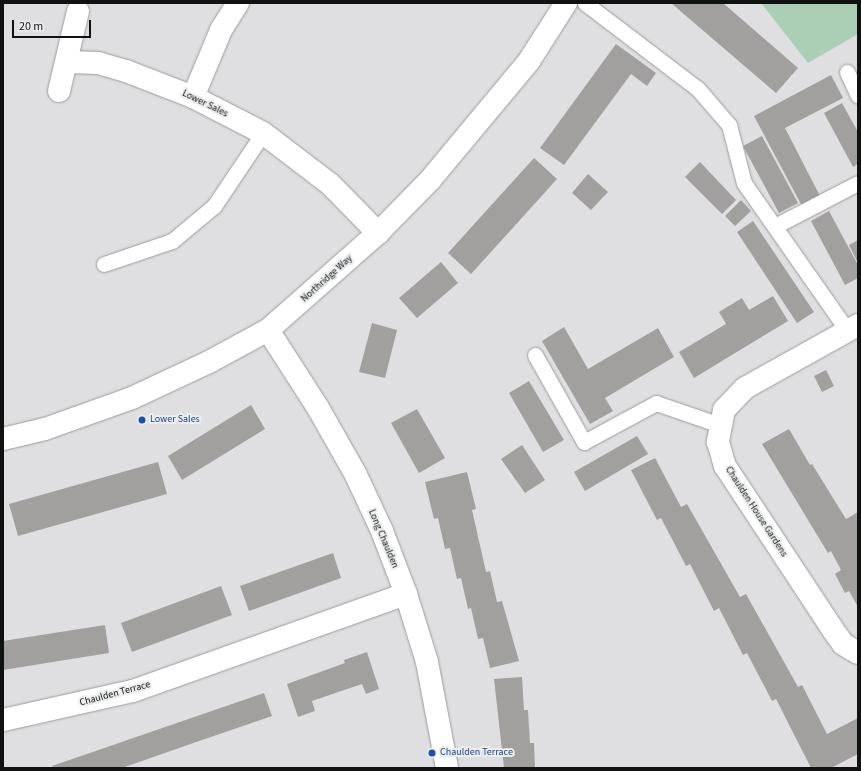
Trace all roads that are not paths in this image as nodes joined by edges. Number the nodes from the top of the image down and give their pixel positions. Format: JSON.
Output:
{"nodes":[{"id":1,"x":238,"y":3,"type":"edge"},
{"id":2,"x":566,"y":3,"type":"edge"},
{"id":3,"x":585,"y":3,"type":"edge"},
{"id":4,"x":78,"y":11,"type":"dead end"},
{"id":5,"x":67,"y":62,"type":"junction"},
{"id":6,"x":847,"y":72,"type":"dead end"},
{"id":7,"x":59,"y":91,"type":"dead end"},
{"id":8,"x":858,"y":96,"type":"edge"},
{"id":9,"x":193,"y":98,"type":"junction"},
{"id":10,"x":263,"y":133,"type":"junction"},
{"id":11,"x":858,"y":183,"type":"edge"},
{"id":12,"x":775,"y":226,"type":"junction"},
{"id":13,"x":378,"y":233,"type":"junction"},
{"id":14,"x":104,"y":264,"type":"dead end"},
{"id":15,"x":853,"y":328,"type":"edge"},
{"id":16,"x":268,"y":330,"type":"junction"},
{"id":17,"x":535,"y":355,"type":"dead end"},
{"id":18,"x":720,"y":425,"type":"junction"},
{"id":19,"x":3,"y":439,"type":"edge"},
{"id":20,"x":406,"y":594,"type":"junction"},
{"id":21,"x":858,"y":653,"type":"edge"},
{"id":22,"x":3,"y":720,"type":"edge"},
{"id":23,"x":447,"y":768,"type":"edge"}],
"edges":[{"from":1,"to":9,"type":"street"},
{"from":2,"to":13,"type":"street","name":"Northridge Way"},
{"from":3,"to":12,"type":"lane"},
{"from":4,"to":5,"type":"street"},
{"from":5,"to":7,"type":"street"},
{"from":5,"to":9,"type":"street","name":"Lower Sales"},
{"from":6,"to":8,"type":"lane"},
{"from":9,"to":10,"type":"street","name":"Lower Sales"},
{"from":10,"to":13,"type":"street","name":"Lower Sales"},
{"from":10,"to":14,"type":"lane"},
{"from":11,"to":12,"type":"lane"},
{"from":12,"to":15,"type":"lane"},
{"from":13,"to":16,"type":"street","name":"Northridge Way"},
{"from":15,"to":18,"type":"street","name":"Chaulden House Gardens"},
{"from":16,"to":19,"type":"street","name":"Northridge Way"},
{"from":16,"to":20,"type":"street","name":"Long Chaulden"},
{"from":17,"to":18,"type":"lane"},
{"from":18,"to":21,"type":"street","name":"Chaulden House Gardens"},
{"from":20,"to":22,"type":"street","name":"Chaulden Terrace"},
{"from":20,"to":23,"type":"street","name":"Long Chaulden"}]}
